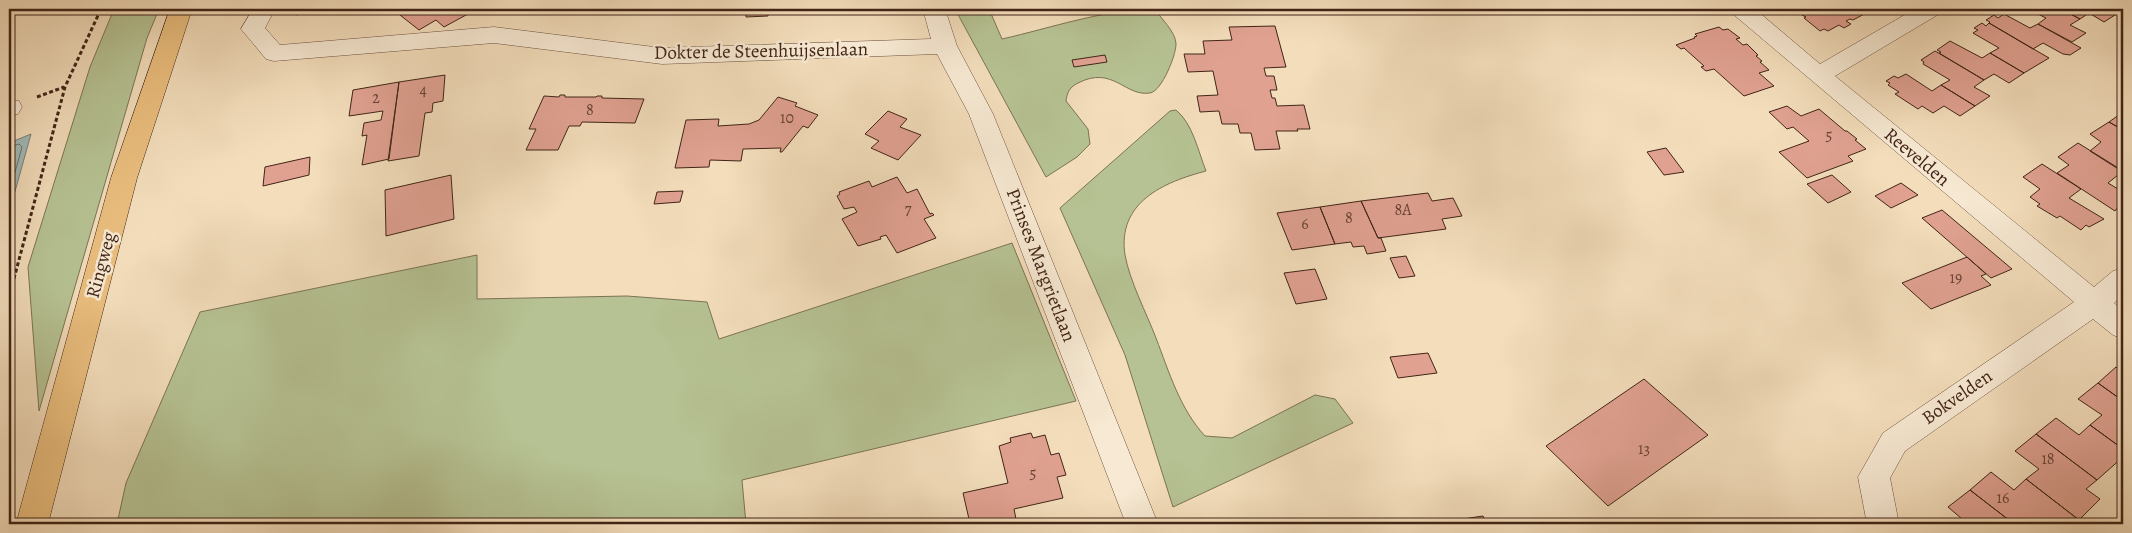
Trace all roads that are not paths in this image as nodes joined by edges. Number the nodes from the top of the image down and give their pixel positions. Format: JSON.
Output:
{"nodes":[{"id":1,"x":181,"y":9,"type":"edge"},
{"id":2,"x":264,"y":9,"type":"edge"},
{"id":3,"x":934,"y":9,"type":"edge"},
{"id":4,"x":1741,"y":9,"type":"edge"},
{"id":5,"x":1931,"y":9,"type":"edge"},
{"id":6,"x":945,"y":46,"type":"junction"},
{"id":7,"x":1818,"y":75,"type":"junction"},
{"id":8,"x":2123,"y":278,"type":"edge"},
{"id":9,"x":2094,"y":303,"type":"junction"},
{"id":10,"x":2123,"y":327,"type":"edge"},
{"id":11,"x":32,"y":524,"type":"edge"},
{"id":12,"x":1142,"y":524,"type":"edge"},
{"id":13,"x":1883,"y":524,"type":"edge"}],
"edges":[{"from":1,"to":11,"type":"main road","name":"Ringweg"},
{"from":2,"to":6,"type":"street","name":"Dokter de Steenhuijsenlaan"},
{"from":3,"to":6,"type":"street","name":"Prinses Margrietlaan"},
{"from":4,"to":7,"type":"street","name":"Reevelden"},
{"from":5,"to":7,"type":"street"},
{"from":6,"to":12,"type":"street","name":"Prinses Margrietlaan"},
{"from":7,"to":9,"type":"street","name":"Reevelden"},
{"from":8,"to":9,"type":"street","name":"Bokvelden"},
{"from":9,"to":10,"type":"street","name":"Reevelden"},
{"from":9,"to":13,"type":"street","name":"Bokvelden"}]}
